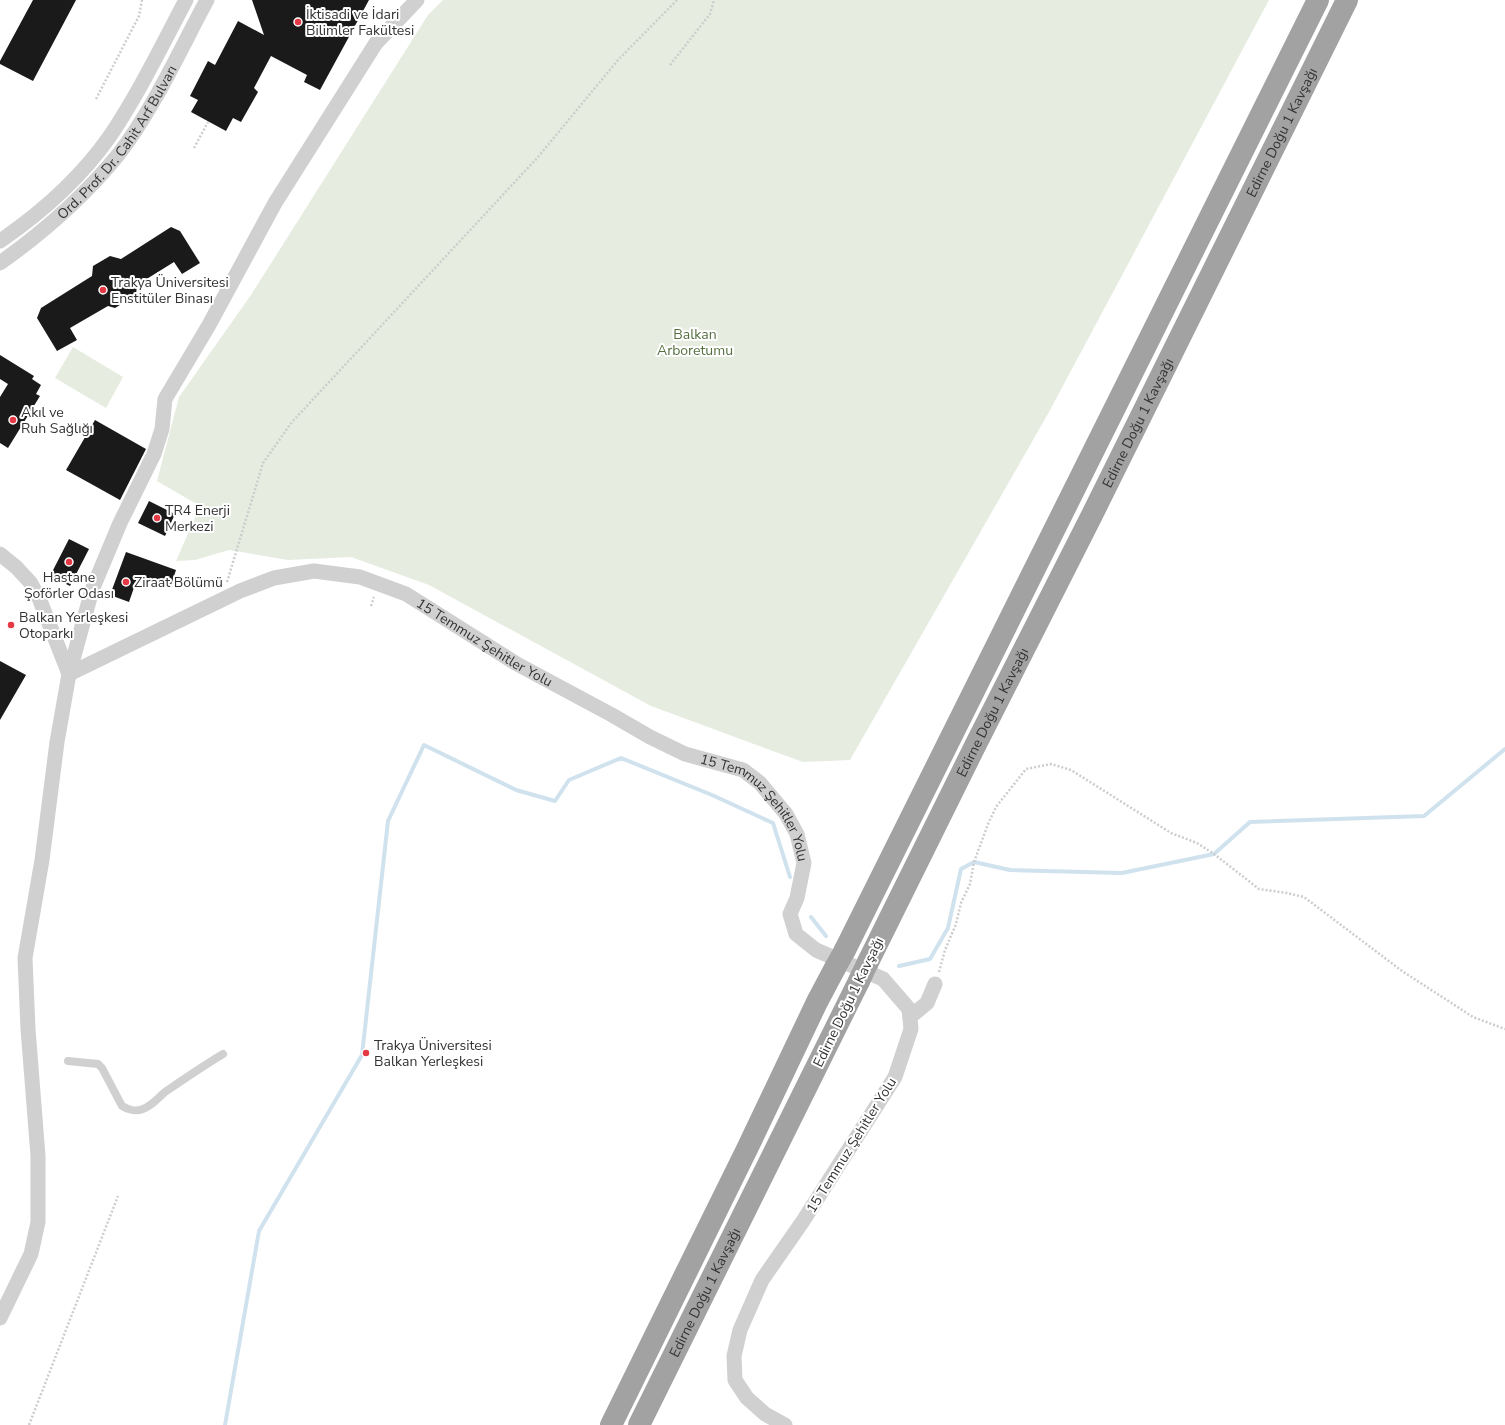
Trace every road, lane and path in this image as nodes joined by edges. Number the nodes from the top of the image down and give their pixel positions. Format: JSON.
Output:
{"nodes":[{"id":1,"x":142,"y":0,"type":"edge"},
{"id":2,"x":186,"y":0,"type":"edge"},
{"id":3,"x":207,"y":0,"type":"edge"},
{"id":4,"x":417,"y":0,"type":"edge"},
{"id":5,"x":677,"y":0,"type":"edge"},
{"id":6,"x":714,"y":0,"type":"edge"},
{"id":7,"x":1318,"y":0,"type":"edge"},
{"id":8,"x":1347,"y":0,"type":"edge"},
{"id":9,"x":670,"y":65,"type":"dead end"},
{"id":10,"x":96,"y":99,"type":"dead end"},
{"id":11,"x":126,"y":110,"type":"junction"},
{"id":12,"x":141,"y":121,"type":"junction"},
{"id":13,"x":208,"y":122,"type":"dead end"},
{"id":14,"x":194,"y":148,"type":"dead end"},
{"id":15,"x":0,"y":240,"type":"edge"},
{"id":16,"x":0,"y":263,"type":"edge"},
{"id":17,"x":0,"y":554,"type":"edge"},
{"id":18,"x":222,"y":600,"type":"junction"},
{"id":19,"x":69,"y":674,"type":"junction"},
{"id":20,"x":935,"y":984,"type":"joint"},
{"id":21,"x":910,"y":1017,"type":"junction"},
{"id":22,"x":1505,"y":1030,"type":"edge"},
{"id":23,"x":223,"y":1054,"type":"dead end"},
{"id":24,"x":68,"y":1061,"type":"dead end"},
{"id":25,"x":118,"y":1196,"type":"dead end"},
{"id":26,"x":0,"y":1318,"type":"edge"},
{"id":27,"x":29,"y":1425,"type":"edge"},
{"id":28,"x":611,"y":1425,"type":"edge"},
{"id":29,"x":639,"y":1425,"type":"edge"},
{"id":30,"x":785,"y":1425,"type":"edge"}],
"edges":[{"from":1,"to":10,"type":"path"},
{"from":2,"to":11,"type":"street","name":"Ord. Prof. Dr. Cahit Arf Bulvarı"},
{"from":3,"to":12,"type":"street","name":"Ord. Prof. Dr. Cahit Arf Bulvarı"},
{"from":4,"to":19,"type":"street"},
{"from":5,"to":18,"type":"path"},
{"from":6,"to":9,"type":"path"},
{"from":7,"to":28,"type":"highway","name":"Edirne Doğu 1 Kavşağı"},
{"from":8,"to":29,"type":"highway","name":"Edirne Doğu 1 Kavşağı"},
{"from":11,"to":12,"type":"street"},
{"from":11,"to":15,"type":"street","name":"Ord. Prof. Dr. Cahit Arf Bulvarı"},
{"from":12,"to":16,"type":"street","name":"Ord. Prof. Dr. Cahit Arf Bulvarı"},
{"from":13,"to":14,"type":"path"},
{"from":17,"to":19,"type":"street"},
{"from":18,"to":19,"type":"street","name":"15 Temmuz Şehitler Yolu"},
{"from":18,"to":21,"type":"street","name":"15 Temmuz Şehitler Yolu"},
{"from":19,"to":26,"type":"street"},
{"from":20,"to":21,"type":"street"},
{"from":20,"to":22,"type":"path"},
{"from":21,"to":30,"type":"street","name":"15 Temmuz Şehitler Yolu"},
{"from":23,"to":24,"type":"lane"},
{"from":25,"to":27,"type":"path"}]}
